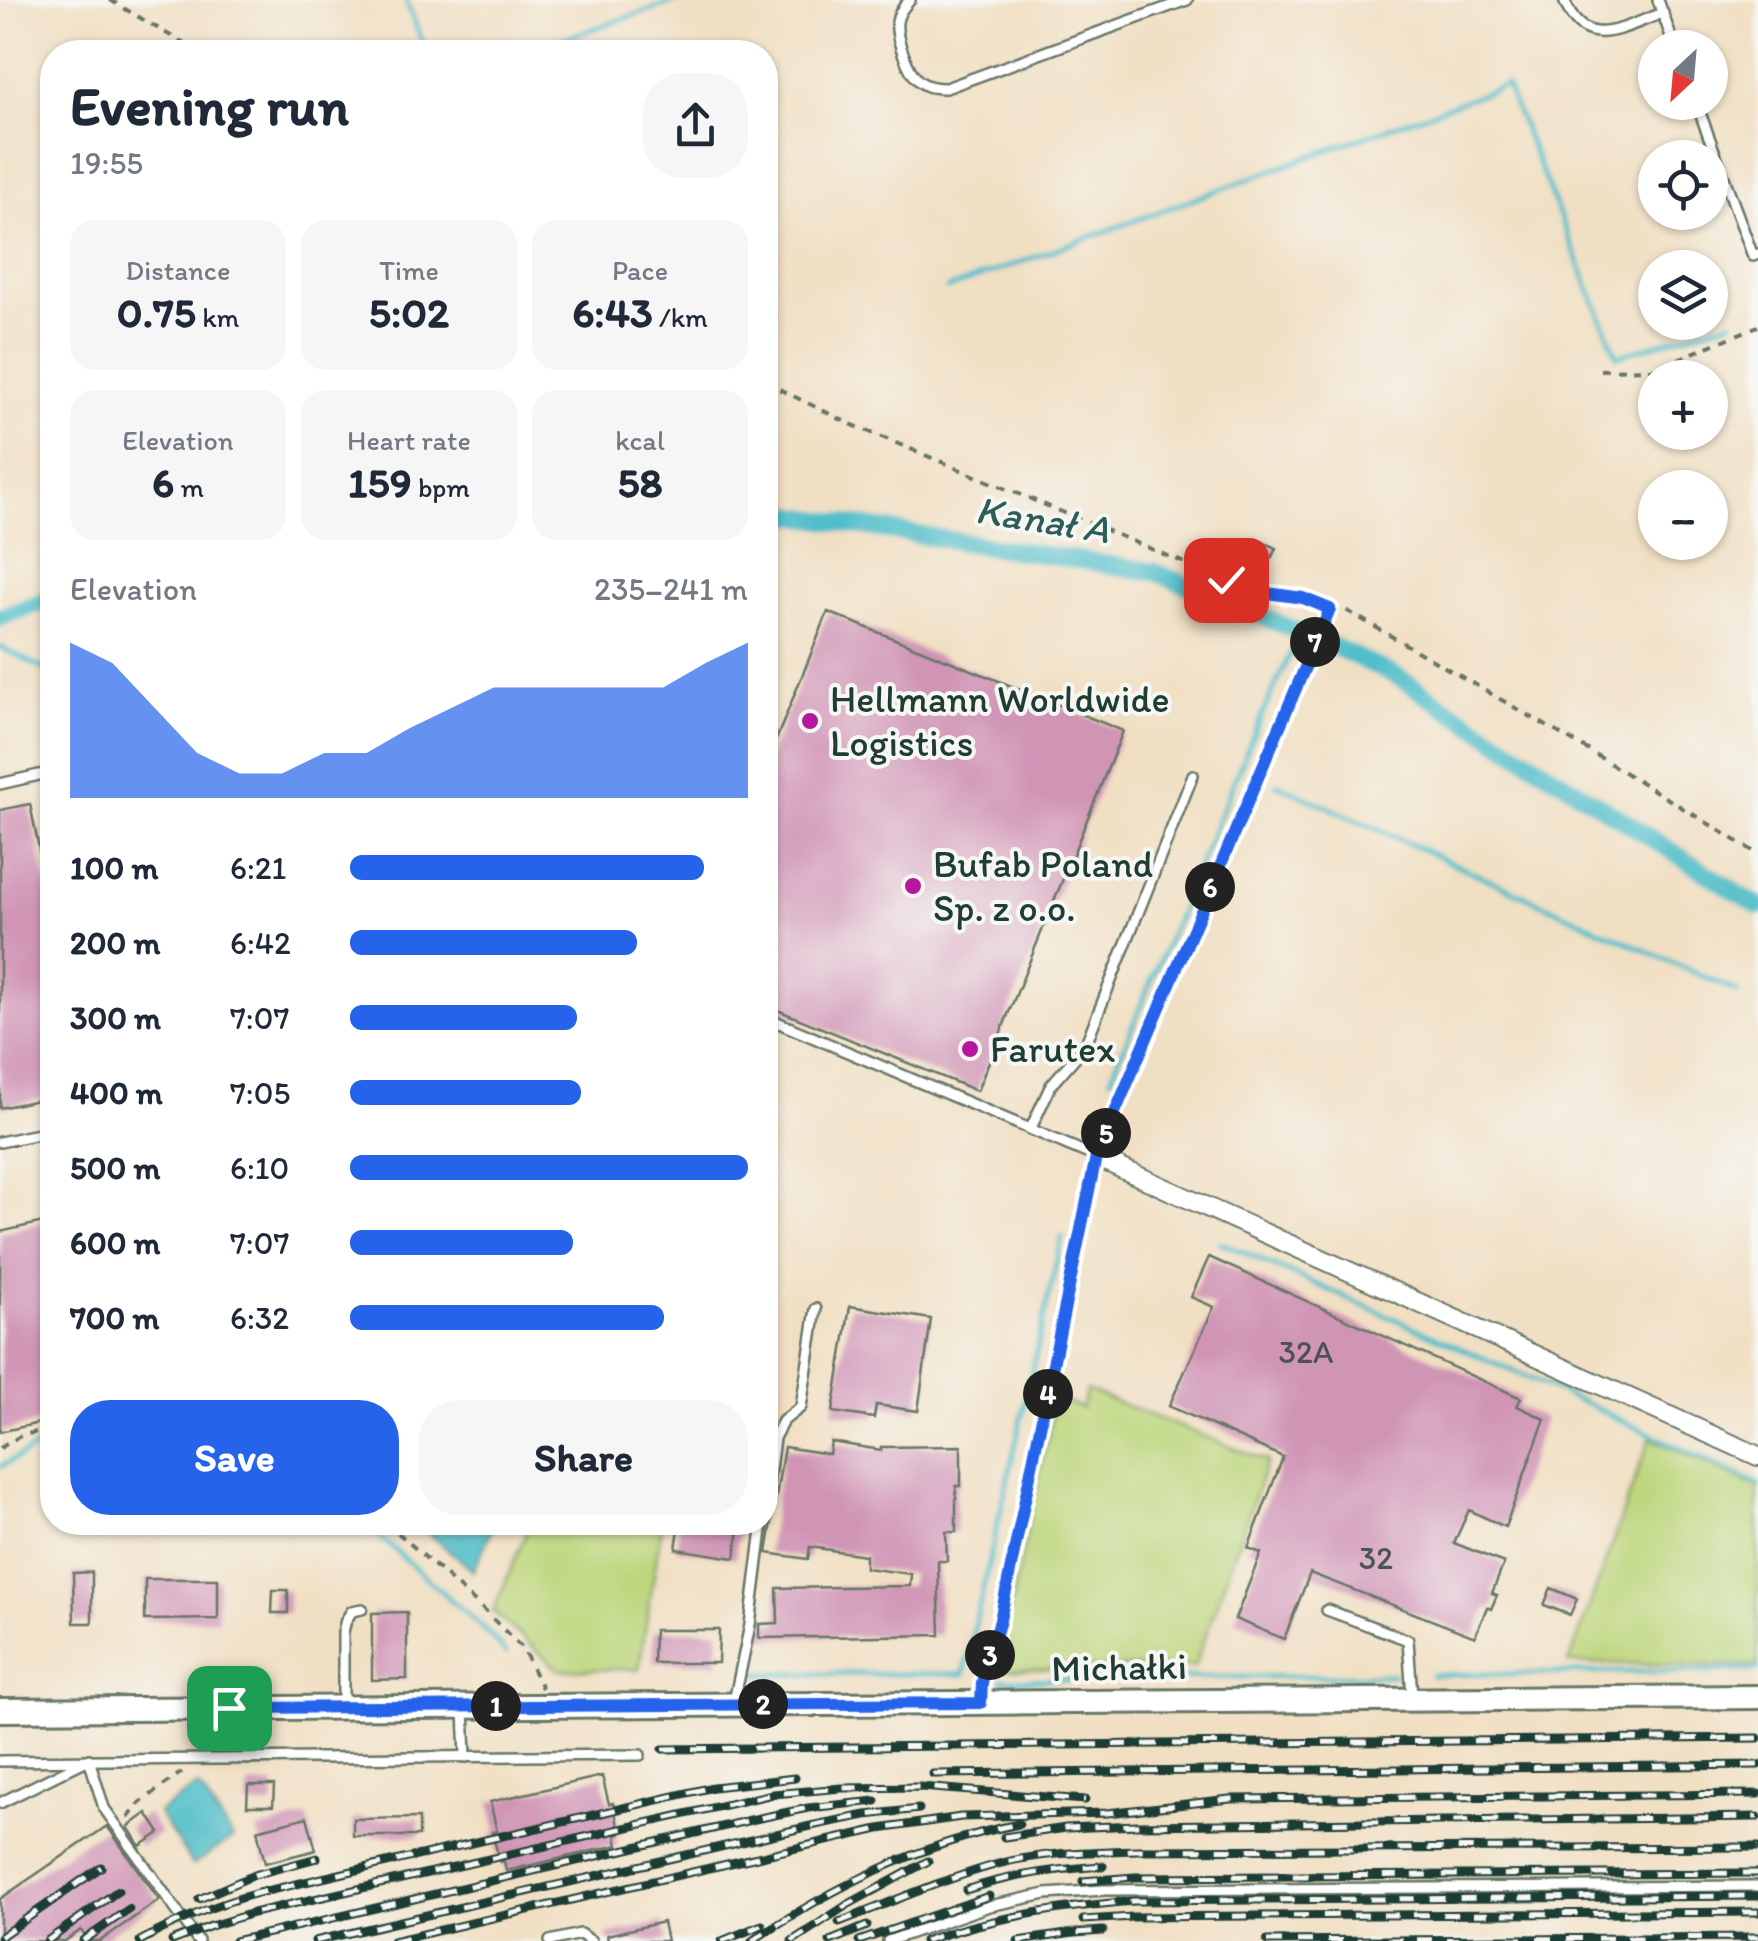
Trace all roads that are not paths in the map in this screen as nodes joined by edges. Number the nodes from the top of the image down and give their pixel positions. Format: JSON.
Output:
{"nodes":[{"id":1,"x":910,"y":0,"type":"edge"},
{"id":2,"x":1187,"y":0,"type":"edge"},
{"id":3,"x":1564,"y":0,"type":"edge"},
{"id":4,"x":1658,"y":0,"type":"edge"},
{"id":5,"x":1663,"y":13,"type":"junction"},
{"id":6,"x":1669,"y":30,"type":"edge"},
{"id":7,"x":1703,"y":120,"type":"edge"},
{"id":8,"x":1758,"y":254,"type":"edge"},
{"id":9,"x":1238,"y":554,"type":"dead end"},
{"id":10,"x":1226,"y":580,"type":"road end"},
{"id":11,"x":40,"y":775,"type":"edge"},
{"id":12,"x":1194,"y":775,"type":"dead end"},
{"id":13,"x":0,"y":784,"type":"edge"},
{"id":14,"x":778,"y":1023,"type":"edge"},
{"id":15,"x":1031,"y":1128,"type":"junction"},
{"id":16,"x":40,"y":1134,"type":"edge"},
{"id":17,"x":0,"y":1142,"type":"edge"},
{"id":18,"x":1096,"y":1157,"type":"joint"},
{"id":19,"x":816,"y":1309,"type":"dead end"},
{"id":20,"x":778,"y":1430,"type":"edge"},
{"id":21,"x":1758,"y":1456,"type":"edge"},
{"id":22,"x":761,"y":1535,"type":"edge"},
{"id":23,"x":362,"y":1608,"type":"dead end"},
{"id":24,"x":1327,"y":1610,"type":"dead end"},
{"id":25,"x":1758,"y":1696,"type":"edge"},
{"id":26,"x":1412,"y":1699,"type":"junction"},
{"id":27,"x":733,"y":1704,"type":"junction"},
{"id":28,"x":464,"y":1706,"type":"junction"},
{"id":29,"x":343,"y":1707,"type":"junction"},
{"id":30,"x":0,"y":1710,"type":"edge"},
{"id":31,"x":640,"y":1755,"type":"dead end"},
{"id":32,"x":466,"y":1757,"type":"junction"},
{"id":33,"x":89,"y":1759,"type":"junction"},
{"id":34,"x":0,"y":1762,"type":"edge"},
{"id":35,"x":0,"y":1803,"type":"edge"},
{"id":36,"x":1758,"y":1886,"type":"edge"},
{"id":37,"x":198,"y":1941,"type":"edge"},
{"id":38,"x":550,"y":1941,"type":"edge"},
{"id":39,"x":591,"y":1941,"type":"edge"},
{"id":40,"x":888,"y":1941,"type":"edge"}],
"edges":[{"from":1,"to":2,"type":"lane"},
{"from":3,"to":5,"type":"lane"},
{"from":4,"to":5,"type":"lane"},
{"from":5,"to":6,"type":"lane"},
{"from":7,"to":8,"type":"lane"},
{"from":9,"to":10,"type":"lane"},
{"from":11,"to":13,"type":"lane"},
{"from":12,"to":15,"type":"lane"},
{"from":14,"to":15,"type":"lane"},
{"from":15,"to":18,"type":"lane"},
{"from":16,"to":17,"type":"lane"},
{"from":18,"to":21,"type":"street"},
{"from":19,"to":20,"type":"lane"},
{"from":22,"to":27,"type":"lane"},
{"from":23,"to":29,"type":"lane"},
{"from":24,"to":26,"type":"lane"},
{"from":25,"to":26,"type":"street","name":"Michałki"},
{"from":26,"to":27,"type":"street","name":"Michałki"},
{"from":27,"to":28,"type":"street","name":"Michałki"},
{"from":28,"to":29,"type":"street","name":"Michałki"},
{"from":28,"to":32,"type":"lane"},
{"from":29,"to":30,"type":"street","name":"Michałki"},
{"from":31,"to":32,"type":"lane"},
{"from":32,"to":33,"type":"lane"},
{"from":33,"to":34,"type":"lane"},
{"from":33,"to":35,"type":"lane"},
{"from":33,"to":37,"type":"lane"},
{"from":36,"to":40,"type":"lane"},
{"from":38,"to":39,"type":"lane"}]}
